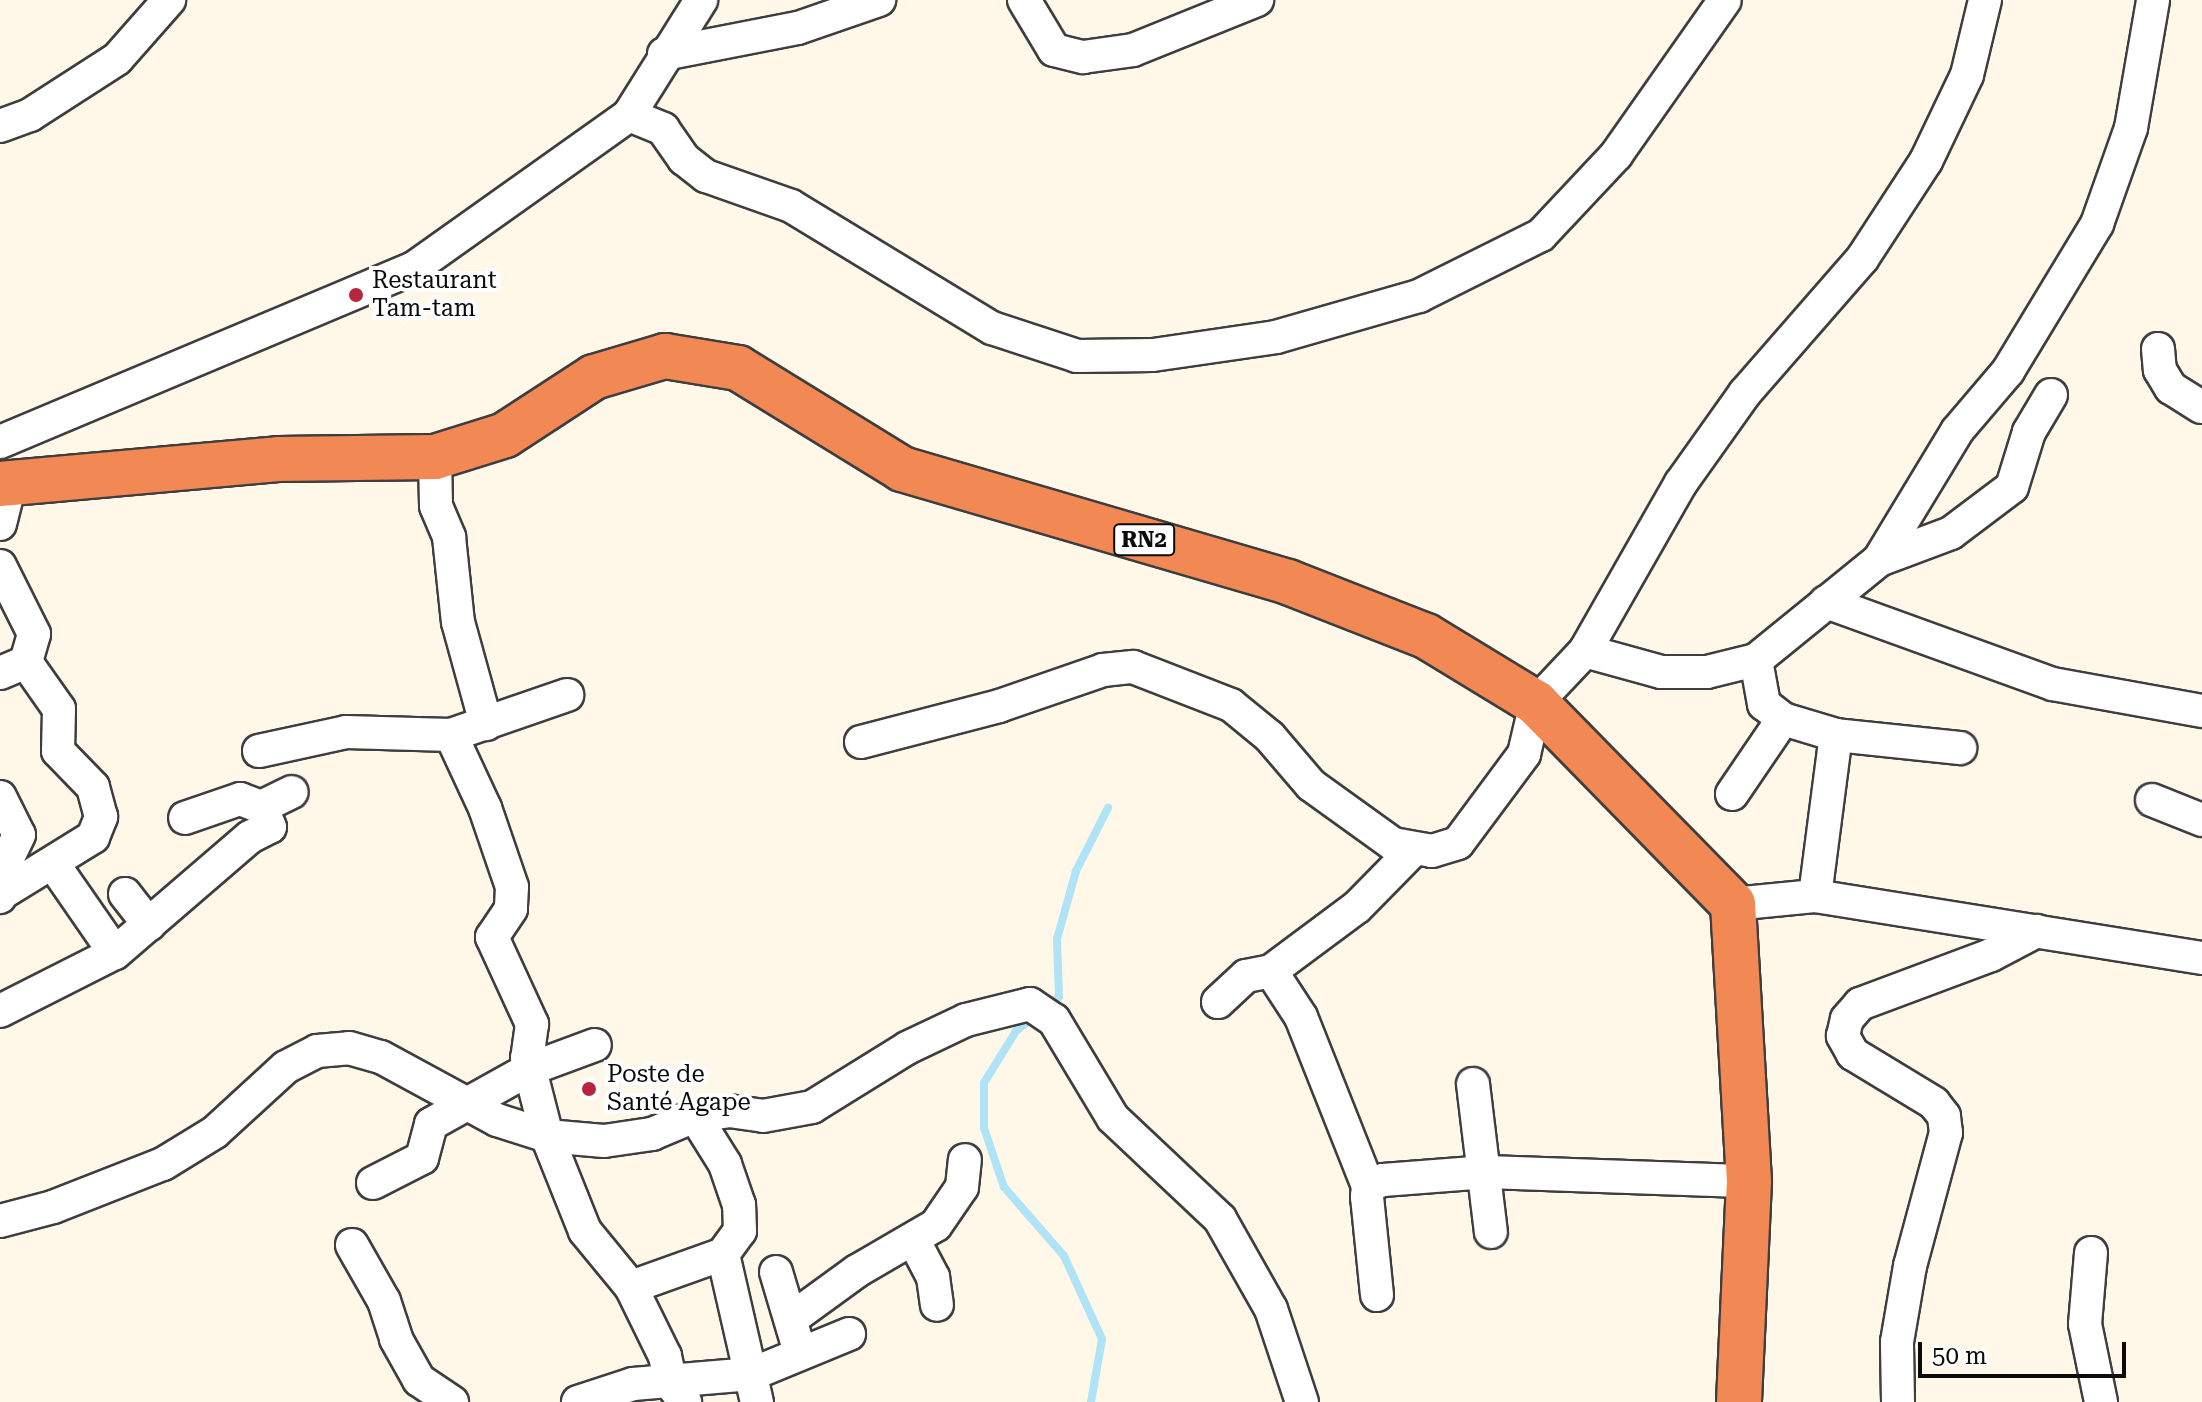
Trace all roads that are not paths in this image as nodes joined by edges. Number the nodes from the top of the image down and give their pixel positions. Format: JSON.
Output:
{"nodes":[{"id":1,"x":169,"y":0,"type":"edge"},
{"id":2,"x":701,"y":0,"type":"edge"},
{"id":3,"x":879,"y":0,"type":"edge"},
{"id":4,"x":1024,"y":0,"type":"edge"},
{"id":5,"x":1257,"y":0,"type":"edge"},
{"id":6,"x":1725,"y":0,"type":"edge"},
{"id":7,"x":1985,"y":0,"type":"edge"},
{"id":8,"x":2153,"y":0,"type":"edge"},
{"id":9,"x":664,"y":54,"type":"junction"},
{"id":10,"x":629,"y":115,"type":"junction"},
{"id":11,"x":0,"y":126,"type":"edge"},
{"id":12,"x":2158,"y":349,"type":"dead end"},
{"id":13,"x":2051,"y":395,"type":"dead end"},
{"id":14,"x":2202,"y":407,"type":"edge"},
{"id":15,"x":0,"y":442,"type":"edge"},
{"id":16,"x":435,"y":457,"type":"junction"},
{"id":17,"x":3,"y":497,"type":"edge"},
{"id":18,"x":1879,"y":560,"type":"junction"},
{"id":19,"x":0,"y":566,"type":"edge"},
{"id":20,"x":1826,"y":602,"type":"junction"},
{"id":21,"x":1585,"y":651,"type":"junction"},
{"id":22,"x":1756,"y":660,"type":"junction"},
{"id":23,"x":13,"y":667,"type":"edge"},
{"id":24,"x":567,"y":695,"type":"dead end"},
{"id":25,"x":1536,"y":703,"type":"junction"},
{"id":26,"x":2202,"y":711,"type":"edge"},
{"id":27,"x":1783,"y":719,"type":"junction"},
{"id":28,"x":486,"y":724,"type":"junction"},
{"id":29,"x":451,"y":735,"type":"junction"},
{"id":30,"x":1836,"y":735,"type":"junction"},
{"id":31,"x":861,"y":742,"type":"dead end"},
{"id":32,"x":1960,"y":748,"type":"dead end"},
{"id":33,"x":259,"y":751,"type":"dead end"},
{"id":34,"x":292,"y":792,"type":"dead end"},
{"id":35,"x":1732,"y":794,"type":"dead end"},
{"id":36,"x":0,"y":797,"type":"edge"},
{"id":37,"x":2152,"y":800,"type":"dead end"},
{"id":38,"x":261,"y":807,"type":"junction"},
{"id":39,"x":185,"y":818,"type":"dead end"},
{"id":40,"x":2202,"y":820,"type":"edge"},
{"id":41,"x":1412,"y":851,"type":"junction"},
{"id":42,"x":54,"y":865,"type":"junction"},
{"id":43,"x":125,"y":894,"type":"dead end"},
{"id":44,"x":2,"y":895,"type":"edge"},
{"id":45,"x":1815,"y":896,"type":"junction"},
{"id":46,"x":1733,"y":904,"type":"junction"},
{"id":47,"x":149,"y":925,"type":"junction"},
{"id":48,"x":2037,"y":931,"type":"junction"},
{"id":49,"x":115,"y":953,"type":"junction"},
{"id":50,"x":2202,"y":958,"type":"edge"},
{"id":51,"x":1271,"y":971,"type":"junction"},
{"id":52,"x":1218,"y":1002,"type":"dead end"},
{"id":53,"x":0,"y":1011,"type":"edge"},
{"id":54,"x":595,"y":1045,"type":"dead end"},
{"id":55,"x":530,"y":1069,"type":"junction"},
{"id":56,"x":1473,"y":1084,"type":"dead end"},
{"id":57,"x":468,"y":1102,"type":"junction"},
{"id":58,"x":695,"y":1116,"type":"junction"},
{"id":59,"x":547,"y":1136,"type":"junction"},
{"id":60,"x":965,"y":1160,"type":"dead end"},
{"id":61,"x":1487,"y":1172,"type":"junction"},
{"id":62,"x":1749,"y":1181,"type":"junction"},
{"id":63,"x":373,"y":1183,"type":"dead end"},
{"id":64,"x":1368,"y":1186,"type":"junction"},
{"id":65,"x":0,"y":1221,"type":"edge"},
{"id":66,"x":1491,"y":1232,"type":"dead end"},
{"id":67,"x":914,"y":1241,"type":"junction"},
{"id":68,"x":352,"y":1245,"type":"dead end"},
{"id":69,"x":2091,"y":1253,"type":"dead end"},
{"id":70,"x":723,"y":1254,"type":"junction"},
{"id":71,"x":776,"y":1272,"type":"dead end"},
{"id":72,"x":631,"y":1287,"type":"junction"},
{"id":73,"x":1377,"y":1295,"type":"dead end"},
{"id":74,"x":937,"y":1305,"type":"dead end"},
{"id":75,"x":791,"y":1319,"type":"junction"},
{"id":76,"x":849,"y":1334,"type":"dead end"},
{"id":77,"x":801,"y":1353,"type":"junction"},
{"id":78,"x":754,"y":1388,"type":"edge"},
{"id":79,"x":678,"y":1393,"type":"edge"},
{"id":80,"x":452,"y":1402,"type":"edge"},
{"id":81,"x":578,"y":1402,"type":"edge"},
{"id":82,"x":1302,"y":1402,"type":"edge"},
{"id":83,"x":1739,"y":1402,"type":"edge"},
{"id":84,"x":1898,"y":1402,"type":"edge"},
{"id":85,"x":2101,"y":1402,"type":"edge"}],
"edges":[{"from":1,"to":11,"type":"street"},
{"from":2,"to":9,"type":"street"},
{"from":3,"to":9,"type":"street"},
{"from":4,"to":5,"type":"street"},
{"from":6,"to":10,"type":"street"},
{"from":7,"to":21,"type":"street"},
{"from":8,"to":18,"type":"street"},
{"from":9,"to":10,"type":"street"},
{"from":10,"to":15,"type":"street"},
{"from":12,"to":14,"type":"street"},
{"from":13,"to":18,"type":"street"},
{"from":16,"to":17,"type":"highway","number":"RN2"},
{"from":16,"to":25,"type":"highway","number":"RN2"},
{"from":16,"to":28,"type":"street"},
{"from":18,"to":20,"type":"street"},
{"from":19,"to":23,"type":"street"},
{"from":20,"to":22,"type":"street"},
{"from":20,"to":26,"type":"street"},
{"from":21,"to":22,"type":"street"},
{"from":21,"to":25,"type":"street"},
{"from":22,"to":27,"type":"street"},
{"from":23,"to":42,"type":"street"},
{"from":24,"to":28,"type":"street"},
{"from":25,"to":41,"type":"street"},
{"from":25,"to":46,"type":"highway","number":"RN2"},
{"from":27,"to":30,"type":"street"},
{"from":27,"to":35,"type":"street"},
{"from":28,"to":29,"type":"street"},
{"from":29,"to":33,"type":"street"},
{"from":29,"to":55,"type":"street"},
{"from":30,"to":32,"type":"street"},
{"from":30,"to":45,"type":"street"},
{"from":31,"to":41,"type":"street"},
{"from":34,"to":38,"type":"street"},
{"from":36,"to":44,"type":"street"},
{"from":37,"to":40,"type":"street"},
{"from":38,"to":39,"type":"street"},
{"from":38,"to":47,"type":"street"},
{"from":41,"to":51,"type":"street"},
{"from":42,"to":44,"type":"street"},
{"from":42,"to":49,"type":"street"},
{"from":43,"to":47,"type":"street"},
{"from":45,"to":46,"type":"street"},
{"from":45,"to":48,"type":"street"},
{"from":46,"to":62,"type":"highway"},
{"from":47,"to":49,"type":"street"},
{"from":48,"to":50,"type":"street"},
{"from":48,"to":84,"type":"street"},
{"from":49,"to":53,"type":"street"},
{"from":51,"to":52,"type":"street"},
{"from":51,"to":64,"type":"street"},
{"from":54,"to":55,"type":"street"},
{"from":55,"to":57,"type":"street"},
{"from":55,"to":59,"type":"street"},
{"from":56,"to":61,"type":"street"},
{"from":57,"to":59,"type":"street"},
{"from":57,"to":63,"type":"street"},
{"from":57,"to":65,"type":"street"},
{"from":58,"to":59,"type":"street"},
{"from":58,"to":70,"type":"street"},
{"from":58,"to":82,"type":"street"},
{"from":59,"to":72,"type":"street"},
{"from":60,"to":67,"type":"street"},
{"from":61,"to":62,"type":"street"},
{"from":61,"to":64,"type":"street"},
{"from":61,"to":66,"type":"street"},
{"from":62,"to":83,"type":"highway"},
{"from":64,"to":73,"type":"street"},
{"from":67,"to":74,"type":"street"},
{"from":67,"to":75,"type":"street"},
{"from":68,"to":80,"type":"street"},
{"from":69,"to":85,"type":"street"},
{"from":70,"to":72,"type":"street"},
{"from":70,"to":78,"type":"street"},
{"from":71,"to":75,"type":"street"},
{"from":72,"to":79,"type":"street"},
{"from":75,"to":77,"type":"street"},
{"from":76,"to":77,"type":"street"},
{"from":77,"to":78,"type":"street"},
{"from":78,"to":79,"type":"street"},
{"from":79,"to":81,"type":"street"}]}
